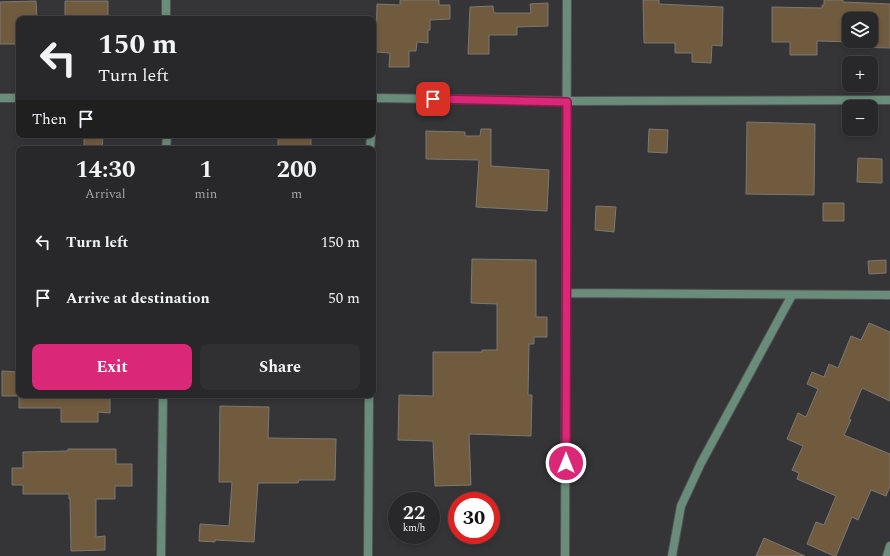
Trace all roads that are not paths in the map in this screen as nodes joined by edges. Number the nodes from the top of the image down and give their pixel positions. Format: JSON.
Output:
{"nodes":[{"id":1,"x":166,"y":0,"type":"edge"},
{"id":2,"x":567,"y":0,"type":"edge"},
{"id":3,"x":166,"y":16,"type":"edge"},
{"id":4,"x":0,"y":98,"type":"edge"},
{"id":5,"x":16,"y":98,"type":"edge"},
{"id":6,"x":376,"y":98,"type":"edge"},
{"id":7,"x":890,"y":100,"type":"edge"},
{"id":8,"x":567,"y":102,"type":"junction"},
{"id":9,"x":566,"y":293,"type":"junction"},
{"id":10,"x":792,"y":295,"type":"junction"},
{"id":11,"x":890,"y":295,"type":"edge"},
{"id":12,"x":163,"y":398,"type":"edge"},
{"id":13,"x":369,"y":398,"type":"edge"},
{"id":14,"x":890,"y":546,"type":"edge"},
{"id":15,"x":161,"y":556,"type":"edge"},
{"id":16,"x":368,"y":556,"type":"edge"},
{"id":17,"x":565,"y":556,"type":"edge"},
{"id":18,"x":672,"y":556,"type":"edge"},
{"id":19,"x":887,"y":556,"type":"edge"}],
"edges":[{"from":1,"to":3,"type":"street"},
{"from":2,"to":8,"type":"street"},
{"from":4,"to":5,"type":"street"},
{"from":6,"to":8,"type":"street"},
{"from":7,"to":8,"type":"street"},
{"from":8,"to":9,"type":"street"},
{"from":9,"to":10,"type":"street"},
{"from":9,"to":17,"type":"street"},
{"from":10,"to":11,"type":"street"},
{"from":10,"to":18,"type":"street"},
{"from":12,"to":15,"type":"street"},
{"from":13,"to":16,"type":"street"},
{"from":14,"to":19,"type":"street"}]}
